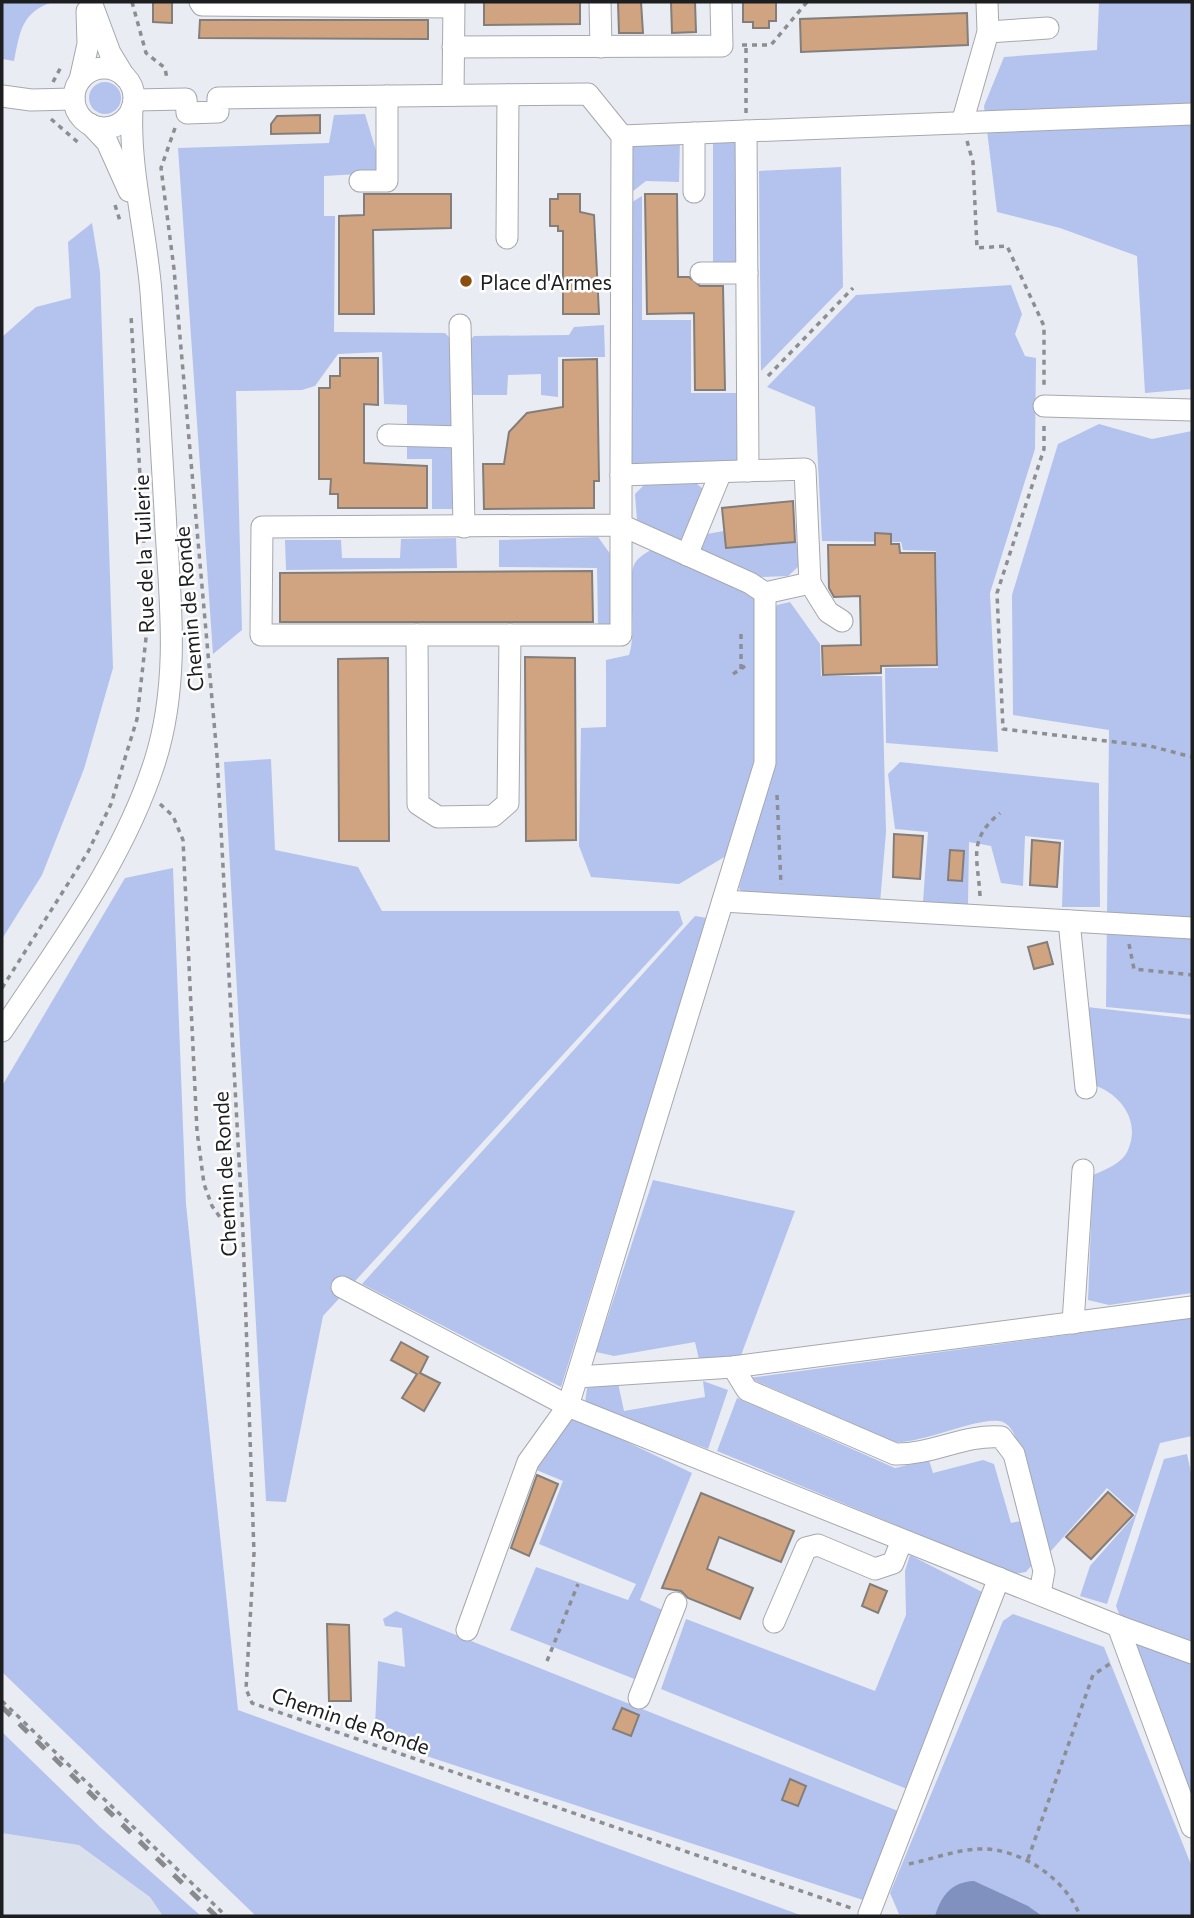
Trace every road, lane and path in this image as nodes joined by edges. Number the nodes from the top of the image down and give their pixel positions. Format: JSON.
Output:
{"nodes":[{"id":1,"x":89,"y":2,"type":"edge"},
{"id":2,"x":132,"y":2,"type":"edge"},
{"id":3,"x":200,"y":2,"type":"edge"},
{"id":4,"x":600,"y":2,"type":"edge"},
{"id":5,"x":721,"y":2,"type":"edge"},
{"id":6,"x":807,"y":2,"type":"edge"},
{"id":7,"x":987,"y":2,"type":"edge"},
{"id":8,"x":453,"y":5,"type":"edge"},
{"id":9,"x":1048,"y":28,"type":"dead end"},
{"id":10,"x":988,"y":32,"type":"junction"},
{"id":11,"x":746,"y":45,"type":"junction"},
{"id":12,"x":722,"y":46,"type":"junction"},
{"id":13,"x":453,"y":47,"type":"junction"},
{"id":14,"x":601,"y":47,"type":"junction"},
{"id":15,"x":64,"y":62,"type":"dead end"},
{"id":16,"x":124,"y":76,"type":"junction"},
{"id":17,"x":53,"y":84,"type":"dead end"},
{"id":18,"x":77,"y":89,"type":"junction"},
{"id":19,"x":508,"y":94,"type":"junction"},
{"id":20,"x":453,"y":95,"type":"junction"},
{"id":21,"x":2,"y":96,"type":"edge"},
{"id":22,"x":387,"y":96,"type":"junction"},
{"id":23,"x":170,"y":99,"type":"junction"},
{"id":24,"x":133,"y":104,"type":"junction"},
{"id":25,"x":1192,"y":114,"type":"edge"},
{"id":26,"x":51,"y":117,"type":"dead end"},
{"id":27,"x":961,"y":123,"type":"junction"},
{"id":28,"x":90,"y":124,"type":"junction"},
{"id":29,"x":746,"y":131,"type":"junction"},
{"id":30,"x":694,"y":133,"type":"junction"},
{"id":31,"x":622,"y":136,"type":"junction"},
{"id":32,"x":85,"y":148,"type":"dead end"},
{"id":33,"x":360,"y":181,"type":"dead end"},
{"id":34,"x":694,"y":192,"type":"dead end"},
{"id":35,"x":113,"y":200,"type":"dead end"},
{"id":36,"x":121,"y":224,"type":"dead end"},
{"id":37,"x":143,"y":225,"type":"junction"},
{"id":38,"x":507,"y":238,"type":"dead end"},
{"id":39,"x":701,"y":273,"type":"dead end"},
{"id":40,"x":747,"y":273,"type":"junction"},
{"id":41,"x":853,"y":288,"type":"dead end"},
{"id":42,"x":131,"y":313,"type":"dead end"},
{"id":43,"x":460,"y":325,"type":"dead end"},
{"id":44,"x":747,"y":398,"type":"junction"},
{"id":45,"x":1044,"y":406,"type":"junction"},
{"id":46,"x":1192,"y":410,"type":"edge"},
{"id":47,"x":388,"y":436,"type":"dead end"},
{"id":48,"x":462,"y":437,"type":"junction"},
{"id":49,"x":748,"y":471,"type":"junction"},
{"id":50,"x":720,"y":472,"type":"junction"},
{"id":51,"x":621,"y":475,"type":"junction"},
{"id":52,"x":621,"y":525,"type":"junction"},
{"id":53,"x":464,"y":527,"type":"junction"},
{"id":54,"x":687,"y":555,"type":"junction"},
{"id":55,"x":810,"y":583,"type":"junction"},
{"id":56,"x":765,"y":593,"type":"junction"},
{"id":57,"x":842,"y":621,"type":"dead end"},
{"id":58,"x":741,"y":630,"type":"dead end"},
{"id":59,"x":417,"y":635,"type":"junction"},
{"id":60,"x":510,"y":635,"type":"junction"},
{"id":61,"x":741,"y":669,"type":"dead end"},
{"id":62,"x":1192,"y":757,"type":"edge"},
{"id":63,"x":145,"y":791,"type":"junction"},
{"id":64,"x":776,"y":794,"type":"dead end"},
{"id":65,"x":1000,"y":813,"type":"dead end"},
{"id":66,"x":723,"y":901,"type":"junction"},
{"id":67,"x":781,"y":905,"type":"junction"},
{"id":68,"x":981,"y":916,"type":"junction"},
{"id":69,"x":1069,"y":921,"type":"junction"},
{"id":70,"x":1126,"y":924,"type":"junction"},
{"id":71,"x":1192,"y":928,"type":"edge"},
{"id":72,"x":1192,"y":975,"type":"edge"},
{"id":73,"x":2,"y":988,"type":"edge"},
{"id":74,"x":2,"y":1031,"type":"edge"},
{"id":75,"x":1086,"y":1088,"type":"dead end"},
{"id":76,"x":1083,"y":1170,"type":"dead end"},
{"id":77,"x":222,"y":1220,"type":"dead end"},
{"id":78,"x":342,"y":1287,"type":"dead end"},
{"id":79,"x":1192,"y":1307,"type":"edge"},
{"id":80,"x":1073,"y":1323,"type":"junction"},
{"id":81,"x":733,"y":1367,"type":"junction"},
{"id":82,"x":577,"y":1377,"type":"junction"},
{"id":83,"x":568,"y":1406,"type":"junction"},
{"id":84,"x":902,"y":1540,"type":"junction"},
{"id":85,"x":999,"y":1578,"type":"junction"},
{"id":86,"x":578,"y":1584,"type":"dead end"},
{"id":87,"x":1040,"y":1593,"type":"junction"},
{"id":88,"x":676,"y":1603,"type":"dead end"},
{"id":89,"x":774,"y":1622,"type":"dead end"},
{"id":90,"x":1118,"y":1626,"type":"junction"},
{"id":91,"x":467,"y":1630,"type":"dead end"},
{"id":92,"x":1128,"y":1653,"type":"junction"},
{"id":93,"x":1192,"y":1653,"type":"edge"},
{"id":94,"x":547,"y":1661,"type":"dead end"},
{"id":95,"x":639,"y":1698,"type":"dead end"},
{"id":96,"x":2,"y":1701,"type":"edge"},
{"id":97,"x":1192,"y":1827,"type":"edge"},
{"id":98,"x":1028,"y":1859,"type":"junction"},
{"id":99,"x":887,"y":1868,"type":"junction"},
{"id":100,"x":869,"y":1914,"type":"joint"},
{"id":101,"x":226,"y":1916,"type":"edge"},
{"id":102,"x":1080,"y":1916,"type":"edge"}],
"edges":[{"from":1,"to":16,"type":"street"},
{"from":1,"to":18,"type":"street"},
{"from":2,"to":23,"type":"path","name":"Chemin de Ronde"},
{"from":3,"to":8,"type":"street"},
{"from":4,"to":14,"type":"street"},
{"from":5,"to":12,"type":"street"},
{"from":6,"to":11,"type":"path"},
{"from":7,"to":10,"type":"street"},
{"from":8,"to":13,"type":"street"},
{"from":9,"to":10,"type":"street"},
{"from":10,"to":27,"type":"street"},
{"from":11,"to":12,"type":"path"},
{"from":11,"to":29,"type":"path"},
{"from":12,"to":14,"type":"street"},
{"from":13,"to":14,"type":"street"},
{"from":13,"to":20,"type":"street"},
{"from":15,"to":17,"type":"path"},
{"from":16,"to":18,"type":"street"},
{"from":16,"to":24,"type":"street"},
{"from":18,"to":21,"type":"street"},
{"from":18,"to":28,"type":"street"},
{"from":19,"to":20,"type":"street"},
{"from":19,"to":31,"type":"street"},
{"from":19,"to":38,"type":"street"},
{"from":20,"to":22,"type":"street"},
{"from":22,"to":23,"type":"street"},
{"from":22,"to":33,"type":"street"},
{"from":23,"to":24,"type":"street"},
{"from":23,"to":100,"type":"path","name":"Chemin de Ronde"},
{"from":24,"to":28,"type":"street"},
{"from":24,"to":37,"type":"street","name":"Rue de la Tuilerie"},
{"from":25,"to":27,"type":"street"},
{"from":26,"to":32,"type":"path"},
{"from":27,"to":29,"type":"street"},
{"from":27,"to":45,"type":"path"},
{"from":28,"to":37,"type":"street","name":"Rue de la Tuilerie"},
{"from":29,"to":30,"type":"street"},
{"from":29,"to":40,"type":"street"},
{"from":30,"to":31,"type":"street"},
{"from":30,"to":34,"type":"street"},
{"from":31,"to":51,"type":"street"},
{"from":35,"to":36,"type":"path"},
{"from":37,"to":63,"type":"street","name":"Rue de la Tuilerie"},
{"from":39,"to":40,"type":"street"},
{"from":40,"to":44,"type":"street"},
{"from":41,"to":44,"type":"path"},
{"from":42,"to":73,"type":"path","name":"Rue de la Tuilerie"},
{"from":43,"to":48,"type":"street"},
{"from":44,"to":49,"type":"street"},
{"from":45,"to":46,"type":"street"},
{"from":45,"to":62,"type":"path"},
{"from":47,"to":48,"type":"street"},
{"from":48,"to":53,"type":"street"},
{"from":49,"to":50,"type":"street"},
{"from":49,"to":55,"type":"street"},
{"from":50,"to":51,"type":"street"},
{"from":50,"to":54,"type":"street"},
{"from":51,"to":52,"type":"street"},
{"from":52,"to":53,"type":"street"},
{"from":52,"to":54,"type":"street"},
{"from":52,"to":60,"type":"street"},
{"from":53,"to":59,"type":"street"},
{"from":54,"to":56,"type":"street"},
{"from":55,"to":56,"type":"street"},
{"from":55,"to":57,"type":"street"},
{"from":56,"to":66,"type":"street"},
{"from":58,"to":61,"type":"path"},
{"from":59,"to":60,"type":"street"},
{"from":59,"to":60,"type":"street"},
{"from":63,"to":74,"type":"street","name":"Rue de la Tuilerie"},
{"from":63,"to":77,"type":"path"},
{"from":64,"to":67,"type":"path"},
{"from":65,"to":68,"type":"path"},
{"from":66,"to":67,"type":"street"},
{"from":66,"to":82,"type":"street"},
{"from":67,"to":68,"type":"street"},
{"from":68,"to":69,"type":"street"},
{"from":69,"to":70,"type":"street"},
{"from":69,"to":75,"type":"street"},
{"from":70,"to":71,"type":"street"},
{"from":70,"to":72,"type":"path"},
{"from":76,"to":80,"type":"street"},
{"from":78,"to":83,"type":"street"},
{"from":79,"to":80,"type":"street"},
{"from":80,"to":81,"type":"street"},
{"from":81,"to":82,"type":"street"},
{"from":81,"to":87,"type":"street"},
{"from":82,"to":83,"type":"street"},
{"from":83,"to":84,"type":"street"},
{"from":83,"to":91,"type":"street"},
{"from":84,"to":85,"type":"street"},
{"from":84,"to":89,"type":"street"},
{"from":85,"to":87,"type":"street"},
{"from":85,"to":99,"type":"street"},
{"from":86,"to":94,"type":"path"},
{"from":87,"to":90,"type":"street"},
{"from":88,"to":95,"type":"street"},
{"from":90,"to":92,"type":"street"},
{"from":90,"to":93,"type":"street"},
{"from":92,"to":97,"type":"street"},
{"from":92,"to":98,"type":"path"},
{"from":96,"to":101,"type":"path"},
{"from":98,"to":99,"type":"path"},
{"from":98,"to":102,"type":"path"},
{"from":99,"to":100,"type":"street"}]}
